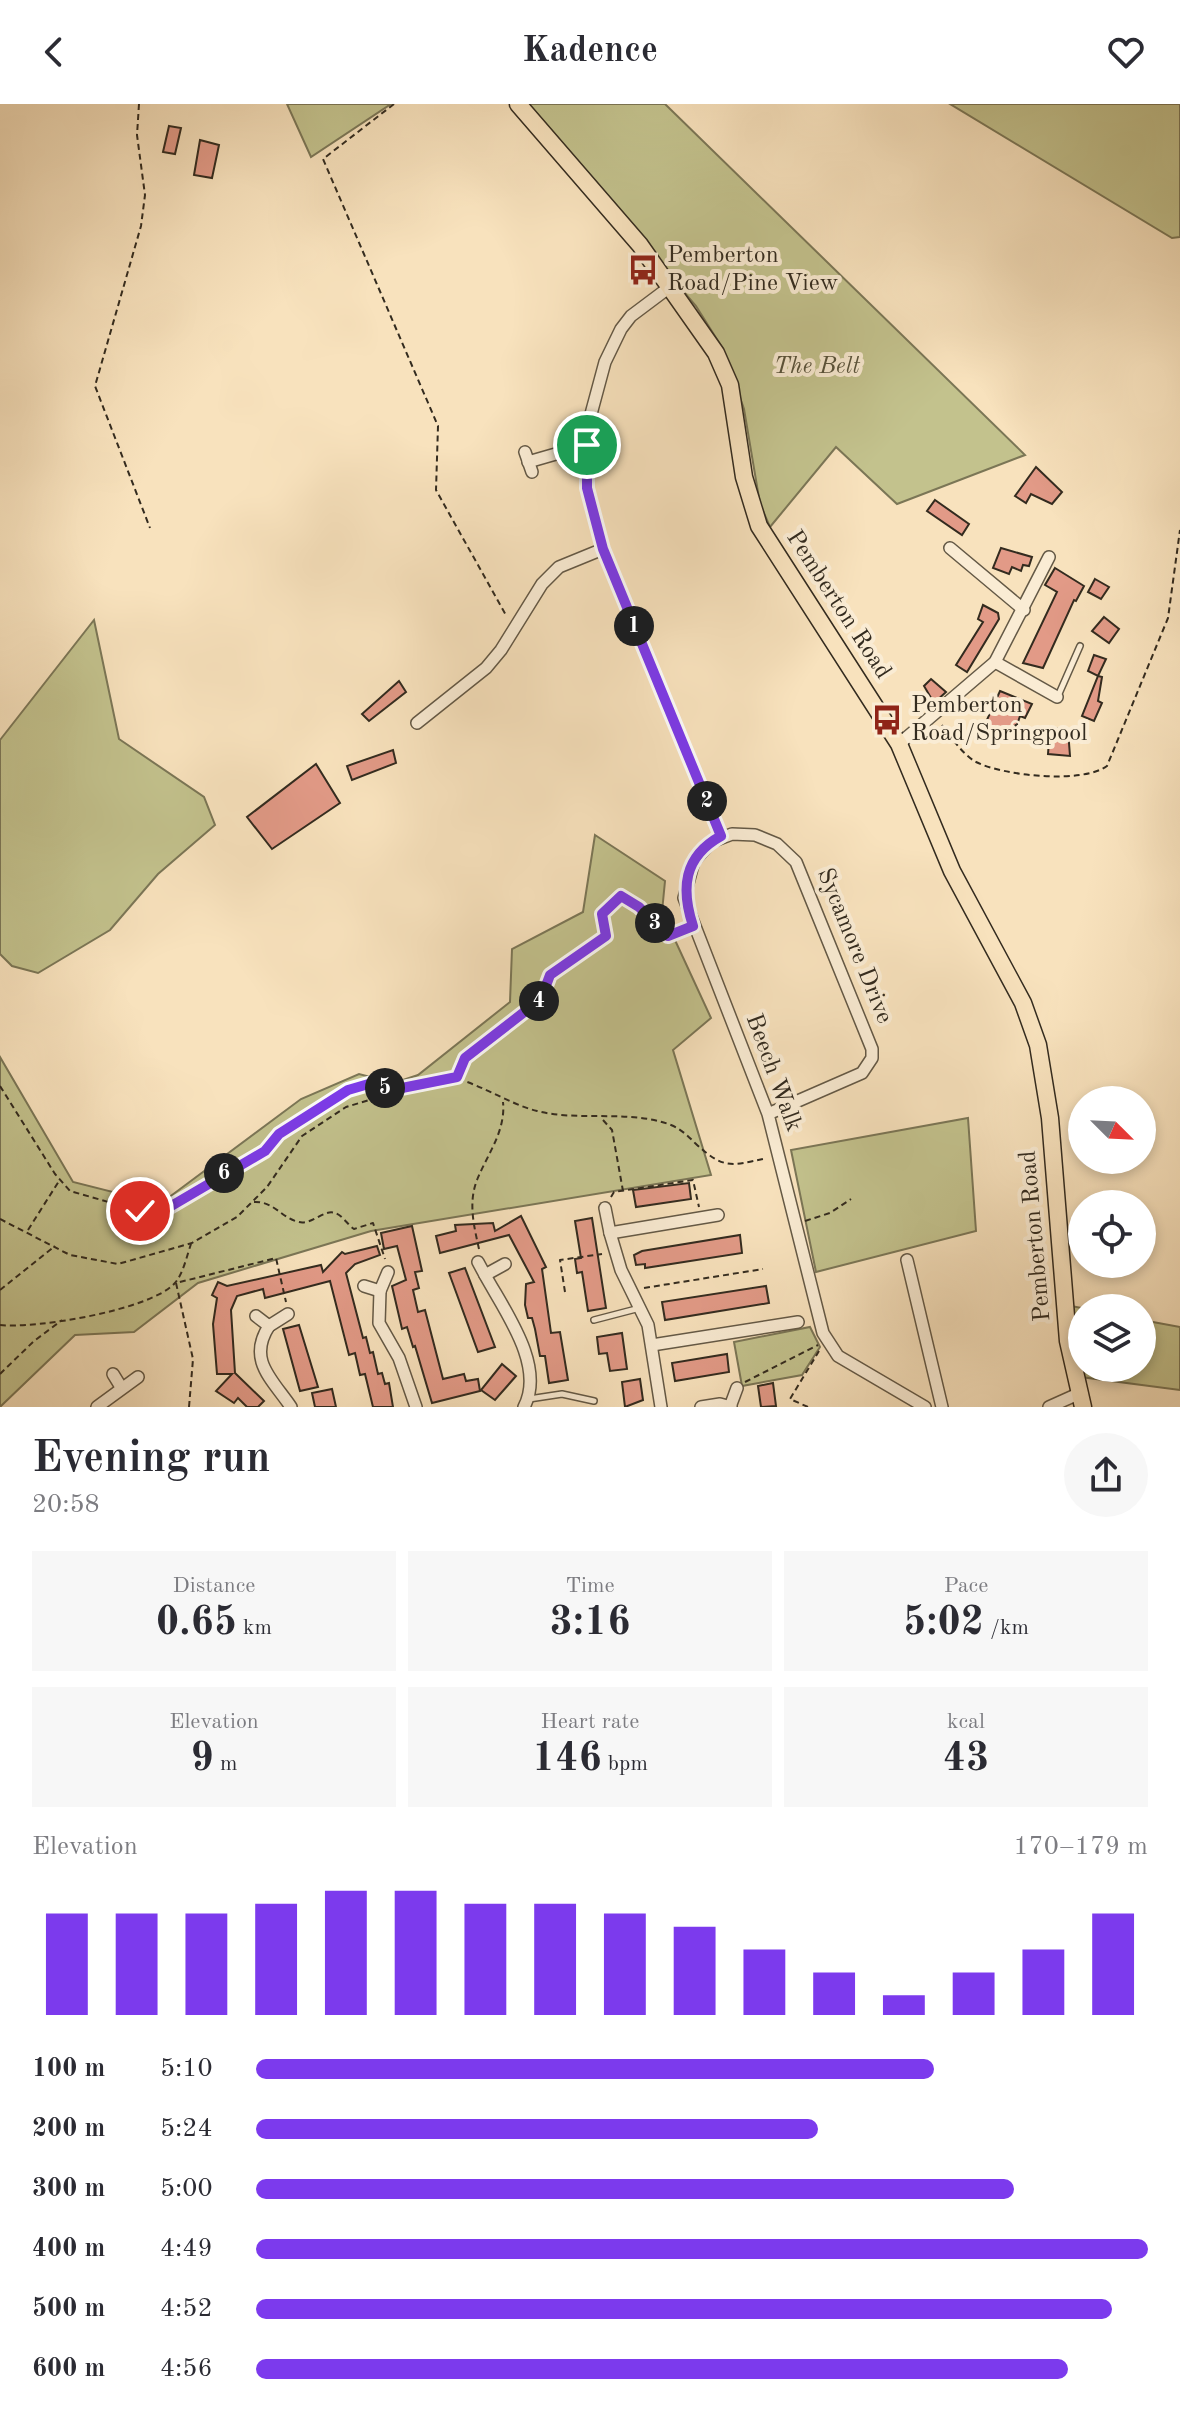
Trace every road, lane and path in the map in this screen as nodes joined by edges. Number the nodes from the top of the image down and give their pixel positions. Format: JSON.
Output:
{"nodes":[{"id":1,"x":139,"y":104,"type":"edge"},
{"id":2,"x":394,"y":104,"type":"edge"},
{"id":3,"x":518,"y":104,"type":"edge"},
{"id":4,"x":671,"y":286,"type":"junction"},
{"id":5,"x":587,"y":445,"type":"junction"},
{"id":6,"x":528,"y":462,"type":"dead end"},
{"id":7,"x":150,"y":528,"type":"dead end"},
{"id":8,"x":1180,"y":530,"type":"edge"},
{"id":9,"x":950,"y":548,"type":"dead end"},
{"id":10,"x":603,"y":549,"type":"junction"},
{"id":11,"x":1049,"y":557,"type":"dead end"},
{"id":12,"x":1024,"y":610,"type":"junction"},
{"id":13,"x":514,"y":629,"type":"junction"},
{"id":14,"x":1080,"y":646,"type":"dead end"},
{"id":15,"x":995,"y":662,"type":"junction"},
{"id":16,"x":1057,"y":697,"type":"joint"},
{"id":17,"x":933,"y":714,"type":"junction"},
{"id":18,"x":417,"y":723,"type":"dead end"},
{"id":19,"x":899,"y":744,"type":"junction"},
{"id":20,"x":721,"y":836,"type":"junction"},
{"id":21,"x":693,"y":926,"type":"junction"},
{"id":22,"x":457,"y":1077,"type":"junction"},
{"id":23,"x":0,"y":1086,"type":"edge"},
{"id":24,"x":392,"y":1090,"type":"junction"},
{"id":25,"x":503,"y":1101,"type":"junction"},
{"id":26,"x":768,"y":1114,"type":"junction"},
{"id":27,"x":602,"y":1119,"type":"junction"},
{"id":28,"x":780,"y":1155,"type":"junction"},
{"id":29,"x":60,"y":1180,"type":"junction"},
{"id":30,"x":623,"y":1191,"type":"junction"},
{"id":31,"x":851,"y":1199,"type":"dead end"},
{"id":32,"x":254,"y":1202,"type":"junction"},
{"id":33,"x":605,"y":1208,"type":"joint"},
{"id":34,"x":718,"y":1215,"type":"dead end"},
{"id":35,"x":701,"y":1218,"type":"junction"},
{"id":36,"x":0,"y":1219,"type":"edge"},
{"id":37,"x":796,"y":1223,"type":"dead end"},
{"id":38,"x":27,"y":1232,"type":"junction"},
{"id":39,"x":610,"y":1233,"type":"junction"},
{"id":40,"x":192,"y":1243,"type":"junction"},
{"id":41,"x":56,"y":1246,"type":"junction"},
{"id":42,"x":615,"y":1253,"type":"junction"},
{"id":43,"x":907,"y":1260,"type":"dead end"},
{"id":44,"x":478,"y":1262,"type":"joint"},
{"id":45,"x":505,"y":1264,"type":"dead end"},
{"id":46,"x":763,"y":1269,"type":"dead end"},
{"id":47,"x":388,"y":1272,"type":"joint"},
{"id":48,"x":485,"y":1275,"type":"junction"},
{"id":49,"x":176,"y":1283,"type":"junction"},
{"id":50,"x":364,"y":1286,"type":"dead end"},
{"id":51,"x":0,"y":1290,"type":"edge"},
{"id":52,"x":631,"y":1290,"type":"junction"},
{"id":53,"x":380,"y":1291,"type":"junction"},
{"id":54,"x":565,"y":1292,"type":"dead end"},
{"id":55,"x":641,"y":1308,"type":"junction"},
{"id":56,"x":288,"y":1314,"type":"joint"},
{"id":57,"x":256,"y":1316,"type":"dead end"},
{"id":58,"x":63,"y":1320,"type":"junction"},
{"id":59,"x":594,"y":1320,"type":"dead end"},
{"id":60,"x":798,"y":1322,"type":"dead end"},
{"id":61,"x":0,"y":1325,"type":"edge"},
{"id":62,"x":269,"y":1326,"type":"junction"},
{"id":63,"x":826,"y":1341,"type":"junction"},
{"id":64,"x":652,"y":1345,"type":"junction"},
{"id":65,"x":0,"y":1374,"type":"edge"},
{"id":66,"x":113,"y":1374,"type":"dead end"},
{"id":67,"x":138,"y":1377,"type":"dead end"},
{"id":68,"x":121,"y":1387,"type":"junction"},
{"id":69,"x":737,"y":1388,"type":"joint"},
{"id":70,"x":594,"y":1401,"type":"dead end"},
{"id":71,"x":1080,"y":1401,"type":"edge"},
{"id":72,"x":526,"y":1403,"type":"edge"},
{"id":73,"x":97,"y":1407,"type":"edge"},
{"id":74,"x":189,"y":1407,"type":"edge"},
{"id":75,"x":291,"y":1407,"type":"edge"},
{"id":76,"x":416,"y":1407,"type":"edge"},
{"id":77,"x":661,"y":1407,"type":"edge"},
{"id":78,"x":701,"y":1407,"type":"edge"},
{"id":79,"x":731,"y":1407,"type":"edge"},
{"id":80,"x":808,"y":1407,"type":"edge"},
{"id":81,"x":925,"y":1407,"type":"edge"},
{"id":82,"x":942,"y":1407,"type":"edge"},
{"id":83,"x":1049,"y":1407,"type":"edge"}],
"edges":[{"from":1,"to":7,"type":"path"},
{"from":2,"to":13,"type":"path"},
{"from":3,"to":4,"type":"main road","name":"Pemberton Road"},
{"from":4,"to":5,"type":"street"},
{"from":4,"to":19,"type":"main road","name":"Pemberton Road"},
{"from":5,"to":6,"type":"street"},
{"from":5,"to":10,"type":"street"},
{"from":8,"to":17,"type":"path"},
{"from":9,"to":12,"type":"street"},
{"from":10,"to":13,"type":"street"},
{"from":10,"to":20,"type":"street"},
{"from":11,"to":12,"type":"street"},
{"from":12,"to":15,"type":"street"},
{"from":13,"to":18,"type":"street"},
{"from":14,"to":16,"type":"lane"},
{"from":15,"to":16,"type":"street"},
{"from":15,"to":17,"type":"street"},
{"from":17,"to":19,"type":"street"},
{"from":19,"to":71,"type":"main road","name":"Pemberton Road"},
{"from":20,"to":21,"type":"street","name":"Beech Walk"},
{"from":20,"to":26,"type":"street","name":"Sycamore Drive"},
{"from":21,"to":22,"type":"path"},
{"from":21,"to":26,"type":"street","name":"Beech Walk"},
{"from":22,"to":24,"type":"path"},
{"from":22,"to":25,"type":"path"},
{"from":23,"to":29,"type":"path"},
{"from":24,"to":29,"type":"path"},
{"from":24,"to":32,"type":"path"},
{"from":25,"to":27,"type":"path"},
{"from":25,"to":44,"type":"path"},
{"from":26,"to":28,"type":"street","name":"Beech Walk"},
{"from":27,"to":28,"type":"path"},
{"from":27,"to":30,"type":"path"},
{"from":28,"to":63,"type":"street","name":"Beech Walk"},
{"from":29,"to":38,"type":"path"},
{"from":30,"to":33,"type":"path"},
{"from":30,"to":35,"type":"path"},
{"from":31,"to":37,"type":"path"},
{"from":32,"to":40,"type":"path"},
{"from":32,"to":47,"type":"path"},
{"from":33,"to":39,"type":"street"},
{"from":34,"to":35,"type":"street"},
{"from":35,"to":39,"type":"street"},
{"from":36,"to":38,"type":"path"},
{"from":38,"to":41,"type":"path"},
{"from":39,"to":42,"type":"street"},
{"from":40,"to":41,"type":"path"},
{"from":40,"to":49,"type":"path"},
{"from":41,"to":51,"type":"path"},
{"from":42,"to":52,"type":"street"},
{"from":42,"to":54,"type":"path"},
{"from":43,"to":82,"type":"street"},
{"from":44,"to":48,"type":"street"},
{"from":45,"to":48,"type":"street"},
{"from":46,"to":52,"type":"path"},
{"from":47,"to":53,"type":"street"},
{"from":48,"to":72,"type":"street"},
{"from":49,"to":56,"type":"path"},
{"from":49,"to":58,"type":"path"},
{"from":49,"to":74,"type":"path"},
{"from":50,"to":53,"type":"street"},
{"from":52,"to":55,"type":"street"},
{"from":53,"to":76,"type":"street"},
{"from":55,"to":59,"type":"lane"},
{"from":55,"to":64,"type":"street"},
{"from":56,"to":62,"type":"street"},
{"from":57,"to":62,"type":"street"},
{"from":58,"to":61,"type":"path"},
{"from":58,"to":65,"type":"path"},
{"from":60,"to":64,"type":"street"},
{"from":62,"to":75,"type":"street"},
{"from":63,"to":69,"type":"path"},
{"from":63,"to":80,"type":"path"},
{"from":63,"to":81,"type":"street"},
{"from":64,"to":77,"type":"street"},
{"from":66,"to":68,"type":"street"},
{"from":67,"to":68,"type":"street"},
{"from":68,"to":73,"type":"street"},
{"from":69,"to":79,"type":"street"},
{"from":70,"to":72,"type":"lane"},
{"from":71,"to":83,"type":"street"},
{"from":78,"to":79,"type":"street"}]}
